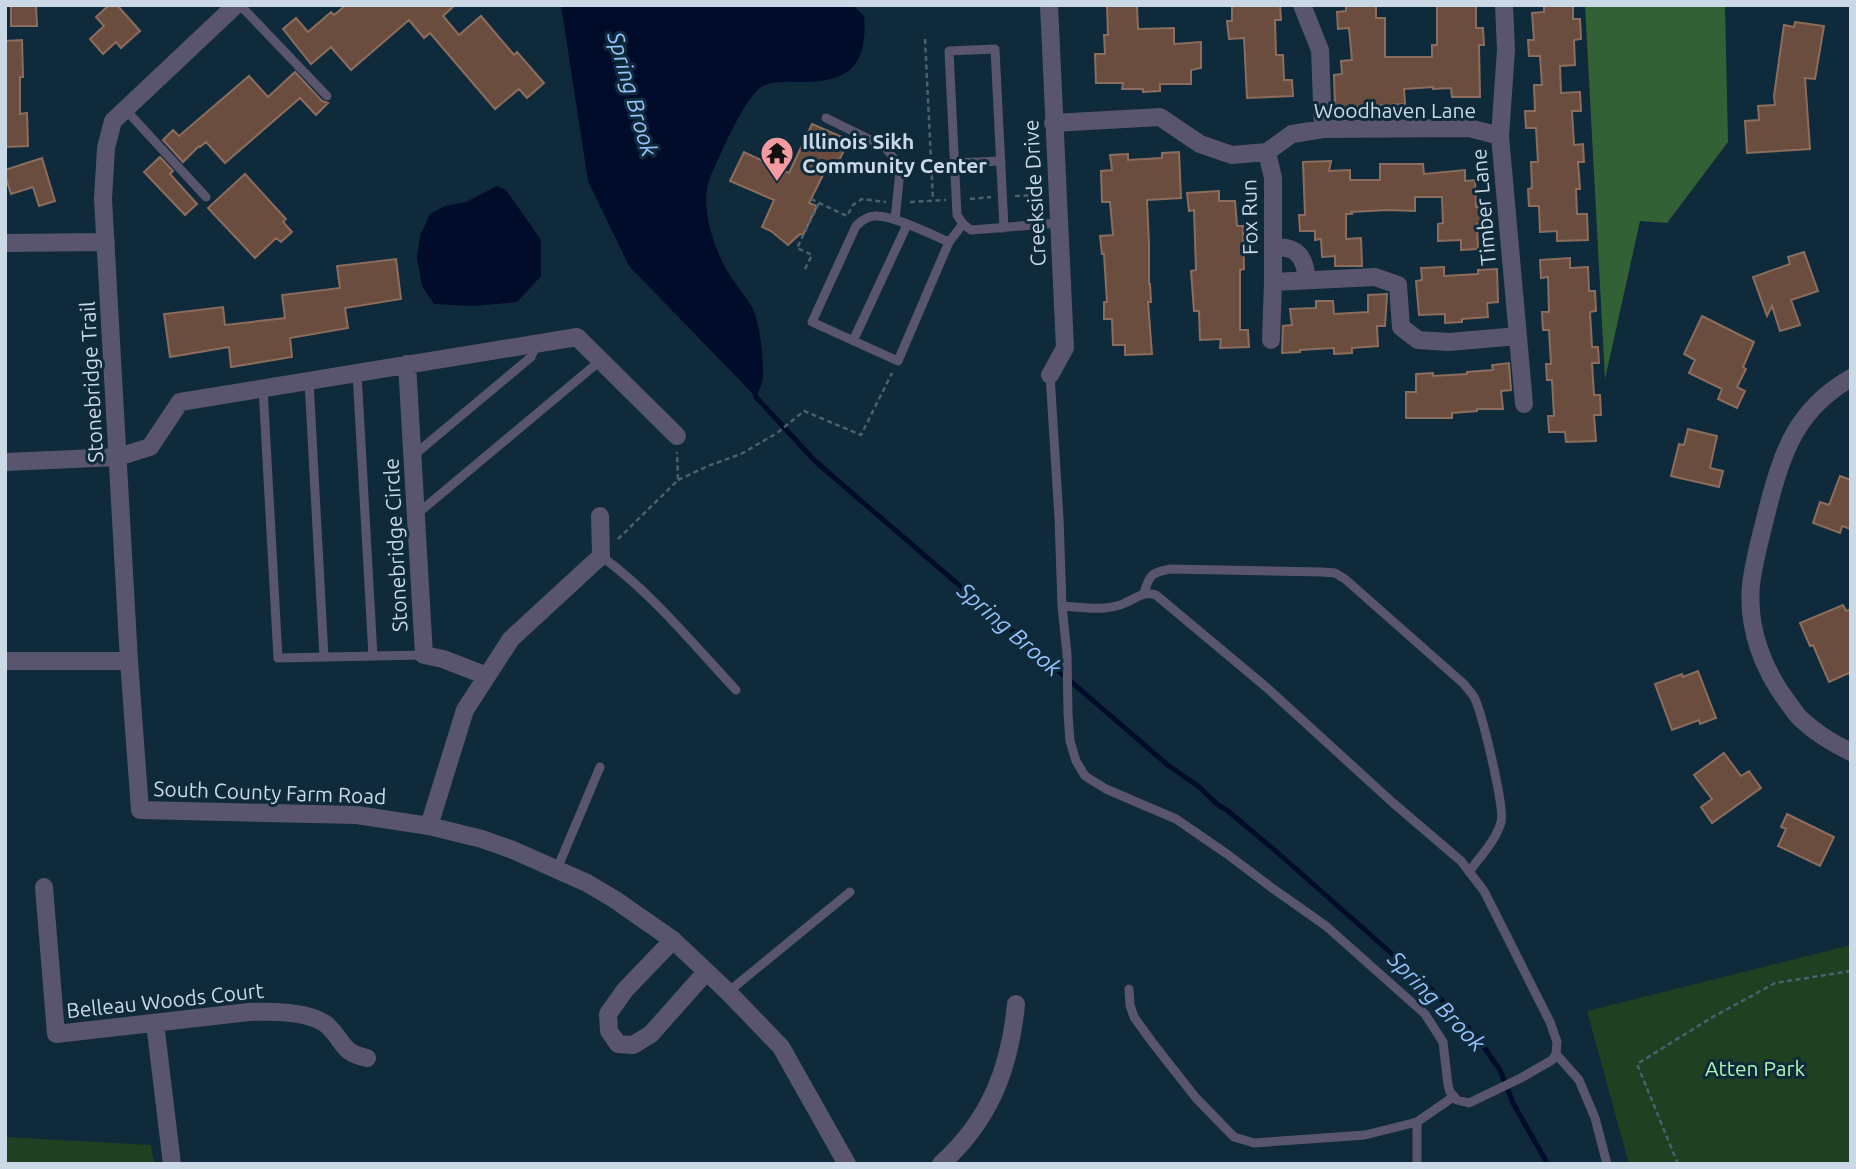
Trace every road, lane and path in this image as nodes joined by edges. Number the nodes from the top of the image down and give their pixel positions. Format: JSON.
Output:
{"nodes":[{"id":1,"x":238,"y":5,"type":"edge"},
{"id":2,"x":1049,"y":5,"type":"edge"},
{"id":3,"x":1302,"y":5,"type":"edge"},
{"id":4,"x":1504,"y":5,"type":"edge"},
{"id":5,"x":925,"y":39,"type":"dead end"},
{"id":6,"x":327,"y":96,"type":"dead end"},
{"id":7,"x":124,"y":108,"type":"junction"},
{"id":8,"x":826,"y":118,"type":"dead end"},
{"id":9,"x":1053,"y":123,"type":"junction"},
{"id":10,"x":1323,"y":130,"type":"junction"},
{"id":11,"x":1500,"y":136,"type":"junction"},
{"id":12,"x":1266,"y":152,"type":"junction"},
{"id":13,"x":1001,"y":161,"type":"junction"},
{"id":14,"x":955,"y":163,"type":"junction"},
{"id":15,"x":206,"y":197,"type":"dead end"},
{"id":16,"x":811,"y":199,"type":"dead end"},
{"id":17,"x":933,"y":200,"type":"dead end"},
{"id":18,"x":897,"y":202,"type":"junction"},
{"id":19,"x":820,"y":204,"type":"junction"},
{"id":20,"x":895,"y":220,"type":"junction"},
{"id":21,"x":1058,"y":223,"type":"junction"},
{"id":22,"x":963,"y":224,"type":"junction"},
{"id":23,"x":907,"y":225,"type":"junction"},
{"id":24,"x":1004,"y":228,"type":"junction"},
{"id":25,"x":106,"y":242,"type":"junction"},
{"id":26,"x":949,"y":242,"type":"junction"},
{"id":27,"x":5,"y":243,"type":"edge"},
{"id":28,"x":1273,"y":248,"type":"junction"},
{"id":29,"x":806,"y":270,"type":"dead end"},
{"id":30,"x":1307,"y":280,"type":"junction"},
{"id":31,"x":1273,"y":282,"type":"junction"},
{"id":32,"x":1518,"y":336,"type":"junction"},
{"id":33,"x":1270,"y":340,"type":"dead end"},
{"id":34,"x":853,"y":341,"type":"junction"},
{"id":35,"x":538,"y":343,"type":"junction"},
{"id":36,"x":601,"y":360,"type":"junction"},
{"id":37,"x":898,"y":361,"type":"junction"},
{"id":38,"x":407,"y":365,"type":"junction"},
{"id":39,"x":357,"y":373,"type":"junction"},
{"id":40,"x":1050,"y":375,"type":"joint"},
{"id":41,"x":1851,"y":378,"type":"edge"},
{"id":42,"x":309,"y":381,"type":"junction"},
{"id":43,"x":263,"y":388,"type":"junction"},
{"id":44,"x":1524,"y":404,"type":"dead end"},
{"id":45,"x":677,"y":436,"type":"joint"},
{"id":46,"x":412,"y":456,"type":"junction"},
{"id":47,"x":118,"y":457,"type":"junction"},
{"id":48,"x":5,"y":462,"type":"edge"},
{"id":49,"x":678,"y":480,"type":"junction"},
{"id":50,"x":416,"y":515,"type":"junction"},
{"id":51,"x":600,"y":516,"type":"dead end"},
{"id":52,"x":601,"y":556,"type":"junction"},
{"id":53,"x":1143,"y":593,"type":"junction"},
{"id":54,"x":1062,"y":606,"type":"junction"},
{"id":55,"x":373,"y":656,"type":"junction"},
{"id":56,"x":424,"y":656,"type":"junction"},
{"id":57,"x":324,"y":657,"type":"junction"},
{"id":58,"x":129,"y":660,"type":"junction"},
{"id":59,"x":5,"y":662,"type":"edge"},
{"id":60,"x":487,"y":676,"type":"junction"},
{"id":61,"x":736,"y":690,"type":"dead end"},
{"id":62,"x":1851,"y":752,"type":"edge"},
{"id":63,"x":600,"y":767,"type":"dead end"},
{"id":64,"x":140,"y":810,"type":"joint"},
{"id":65,"x":429,"y":825,"type":"junction"},
{"id":66,"x":557,"y":869,"type":"junction"},
{"id":67,"x":1469,"y":872,"type":"junction"},
{"id":68,"x":44,"y":887,"type":"dead end"},
{"id":69,"x":850,"y":892,"type":"dead end"},
{"id":70,"x":673,"y":940,"type":"junction"},
{"id":71,"x":1851,"y":971,"type":"edge"},
{"id":72,"x":706,"y":972,"type":"junction"},
{"id":73,"x":1129,"y":989,"type":"dead end"},
{"id":74,"x":728,"y":992,"type":"junction"},
{"id":75,"x":1016,"y":1004,"type":"dead end"},
{"id":76,"x":155,"y":1023,"type":"junction"},
{"id":77,"x":1556,"y":1054,"type":"junction"},
{"id":78,"x":367,"y":1058,"type":"dead end"},
{"id":79,"x":1453,"y":1097,"type":"junction"},
{"id":80,"x":1417,"y":1122,"type":"junction"},
{"id":81,"x":172,"y":1164,"type":"edge"},
{"id":82,"x":847,"y":1164,"type":"edge"},
{"id":83,"x":941,"y":1164,"type":"edge"},
{"id":84,"x":1417,"y":1164,"type":"edge"},
{"id":85,"x":1607,"y":1164,"type":"edge"},
{"id":86,"x":1678,"y":1164,"type":"edge"}],
"edges":[{"from":1,"to":6,"type":"lane"},
{"from":1,"to":7,"type":"street","name":"Stonebridge Trail"},
{"from":2,"to":9,"type":"street","name":"Creekside Drive"},
{"from":3,"to":10,"type":"street"},
{"from":4,"to":11,"type":"street","name":"Timber Lane"},
{"from":5,"to":17,"type":"path"},
{"from":7,"to":15,"type":"lane"},
{"from":7,"to":25,"type":"street","name":"Stonebridge Trail"},
{"from":8,"to":18,"type":"lane"},
{"from":9,"to":12,"type":"street","name":"Woodhaven Lane"},
{"from":9,"to":21,"type":"street","name":"Creekside Drive"},
{"from":10,"to":11,"type":"street","name":"Woodhaven Lane"},
{"from":10,"to":12,"type":"street","name":"Woodhaven Lane"},
{"from":11,"to":32,"type":"street","name":"Timber Lane"},
{"from":12,"to":28,"type":"street","name":"Fox Run"},
{"from":13,"to":14,"type":"lane"},
{"from":13,"to":14,"type":"lane"},
{"from":13,"to":24,"type":"lane"},
{"from":14,"to":22,"type":"lane"},
{"from":16,"to":19,"type":"path"},
{"from":18,"to":19,"type":"path"},
{"from":18,"to":20,"type":"lane"},
{"from":19,"to":29,"type":"path"},
{"from":20,"to":23,"type":"lane"},
{"from":20,"to":34,"type":"lane"},
{"from":21,"to":24,"type":"lane"},
{"from":21,"to":40,"type":"street","name":"Creekside Drive"},
{"from":22,"to":24,"type":"lane"},
{"from":22,"to":26,"type":"lane"},
{"from":23,"to":26,"type":"lane"},
{"from":23,"to":34,"type":"lane"},
{"from":25,"to":27,"type":"street"},
{"from":25,"to":47,"type":"street","name":"Stonebridge Trail"},
{"from":26,"to":37,"type":"lane"},
{"from":28,"to":30,"type":"street"},
{"from":28,"to":31,"type":"street","name":"Fox Run"},
{"from":30,"to":31,"type":"street"},
{"from":30,"to":32,"type":"street"},
{"from":31,"to":33,"type":"street","name":"Fox Run"},
{"from":32,"to":44,"type":"street","name":"Timber Lane"},
{"from":34,"to":37,"type":"lane"},
{"from":35,"to":36,"type":"street"},
{"from":35,"to":38,"type":"street"},
{"from":35,"to":46,"type":"lane"},
{"from":36,"to":45,"type":"street"},
{"from":36,"to":50,"type":"lane"},
{"from":37,"to":49,"type":"path"},
{"from":38,"to":39,"type":"street"},
{"from":38,"to":46,"type":"street","name":"Stonebridge Circle"},
{"from":39,"to":42,"type":"street"},
{"from":39,"to":55,"type":"lane"},
{"from":40,"to":54,"type":"lane"},
{"from":41,"to":62,"type":"street"},
{"from":42,"to":43,"type":"street"},
{"from":42,"to":57,"type":"lane"},
{"from":43,"to":47,"type":"street"},
{"from":43,"to":57,"type":"lane"},
{"from":45,"to":49,"type":"path"},
{"from":46,"to":50,"type":"street","name":"Stonebridge Circle"},
{"from":47,"to":48,"type":"street"},
{"from":47,"to":58,"type":"street","name":"Stonebridge Trail"},
{"from":49,"to":52,"type":"path"},
{"from":50,"to":56,"type":"street","name":"Stonebridge Circle"},
{"from":51,"to":52,"type":"street"},
{"from":52,"to":60,"type":"street"},
{"from":52,"to":61,"type":"lane"},
{"from":53,"to":54,"type":"lane"},
{"from":53,"to":67,"type":"lane"},
{"from":53,"to":67,"type":"lane"},
{"from":54,"to":79,"type":"lane"},
{"from":55,"to":56,"type":"lane"},
{"from":55,"to":57,"type":"lane"},
{"from":56,"to":60,"type":"street","name":"Stonebridge Circle"},
{"from":58,"to":59,"type":"street"},
{"from":58,"to":64,"type":"street","name":"Stonebridge Trail"},
{"from":60,"to":65,"type":"street"},
{"from":63,"to":66,"type":"lane"},
{"from":64,"to":65,"type":"street","name":"South County Farm Road"},
{"from":65,"to":66,"type":"street","name":"South County Farm Road"},
{"from":66,"to":70,"type":"street","name":"South County Farm Road"},
{"from":67,"to":77,"type":"lane"},
{"from":68,"to":76,"type":"street","name":"Belleau Woods Court"},
{"from":69,"to":74,"type":"lane"},
{"from":70,"to":72,"type":"street","name":"South County Farm Road"},
{"from":70,"to":72,"type":"street"},
{"from":71,"to":86,"type":"path"},
{"from":72,"to":74,"type":"street","name":"South County Farm Road"},
{"from":73,"to":80,"type":"lane"},
{"from":74,"to":82,"type":"street","name":"South County Farm Road"},
{"from":75,"to":83,"type":"street"},
{"from":76,"to":78,"type":"street","name":"Belleau Woods Court"},
{"from":76,"to":81,"type":"street"},
{"from":77,"to":79,"type":"lane"},
{"from":77,"to":85,"type":"lane"},
{"from":79,"to":80,"type":"lane"},
{"from":80,"to":84,"type":"lane"}]}
